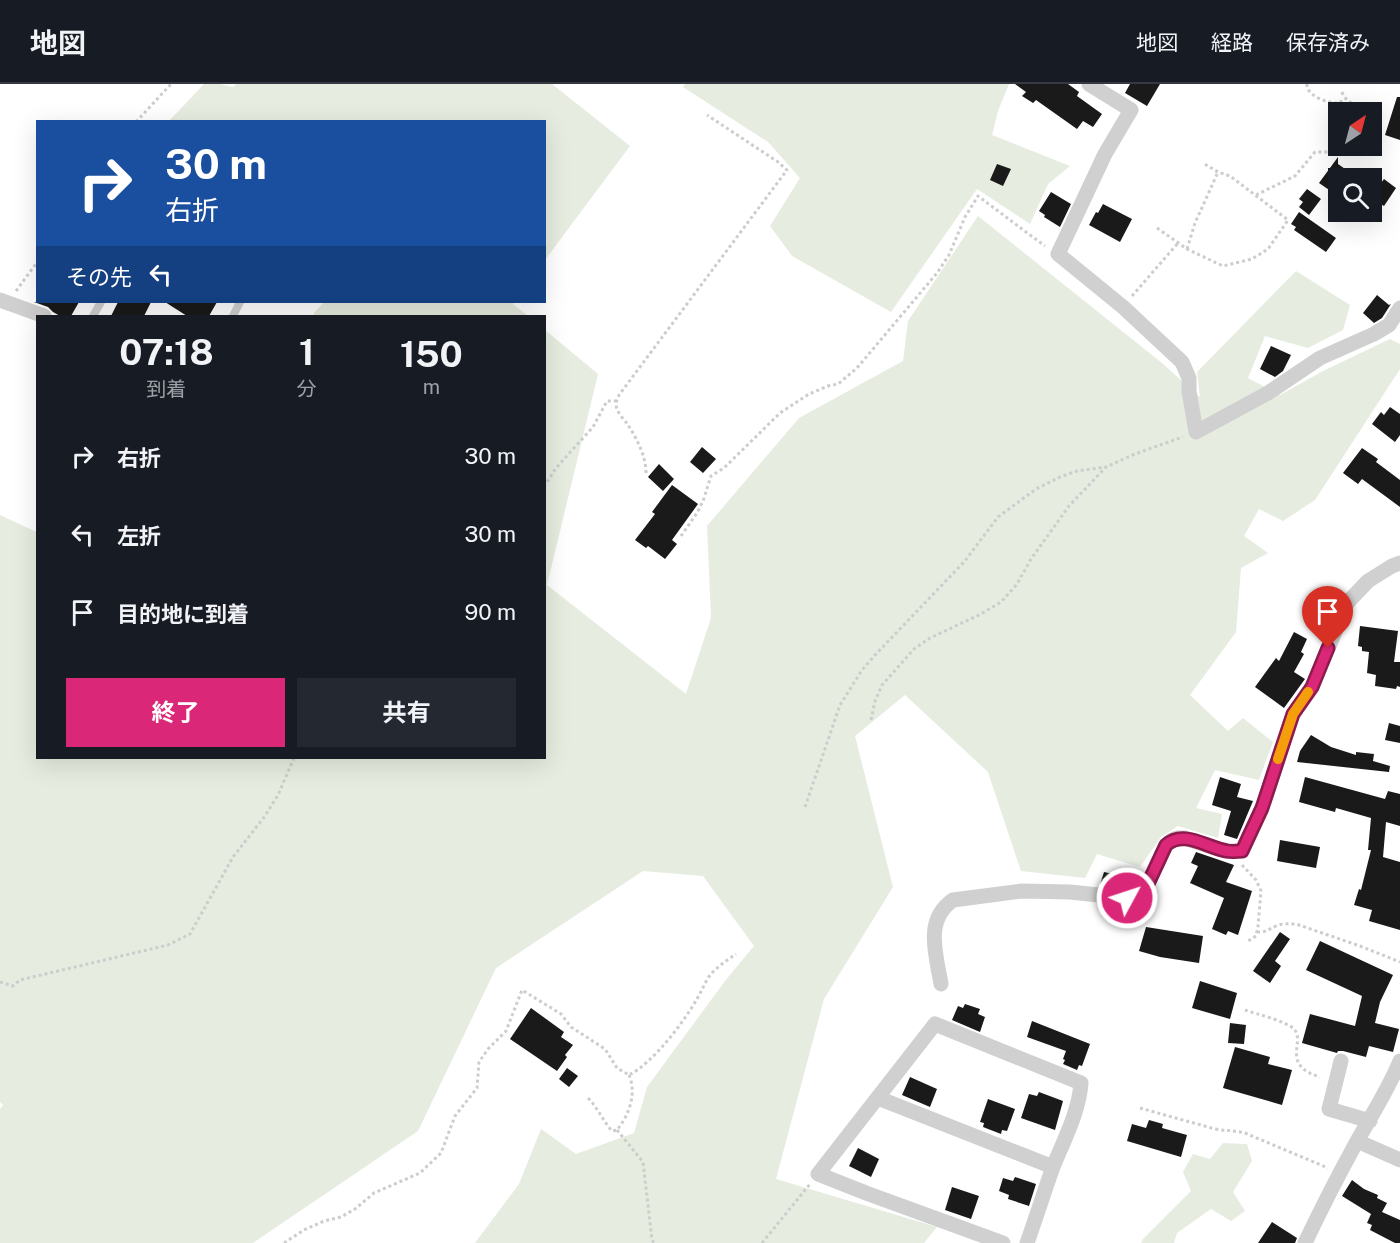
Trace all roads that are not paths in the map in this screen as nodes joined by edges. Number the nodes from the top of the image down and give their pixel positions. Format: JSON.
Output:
{"nodes":[{"id":1,"x":1089,"y":84,"type":"edge"},
{"id":2,"x":4,"y":301,"type":"edge"},
{"id":3,"x":1400,"y":308,"type":"edge"},
{"id":4,"x":41,"y":315,"type":"edge"},
{"id":5,"x":1400,"y":563,"type":"edge"},
{"id":6,"x":941,"y":984,"type":"dead end"},
{"id":7,"x":1341,"y":1061,"type":"dead end"},
{"id":8,"x":1400,"y":1061,"type":"edge"},
{"id":9,"x":878,"y":1098,"type":"junction"},
{"id":10,"x":1370,"y":1120,"type":"junction"},
{"id":11,"x":1357,"y":1141,"type":"junction"},
{"id":12,"x":1400,"y":1160,"type":"edge"},
{"id":13,"x":1053,"y":1167,"type":"junction"},
{"id":14,"x":1003,"y":1243,"type":"edge"},
{"id":15,"x":1027,"y":1243,"type":"edge"},
{"id":16,"x":1305,"y":1243,"type":"edge"}],
"edges":[{"from":1,"to":3,"type":"street"},
{"from":2,"to":4,"type":"street"},
{"from":5,"to":6,"type":"street"},
{"from":7,"to":10,"type":"street"},
{"from":8,"to":10,"type":"street"},
{"from":9,"to":13,"type":"street"},
{"from":9,"to":13,"type":"street"},
{"from":9,"to":14,"type":"street"},
{"from":10,"to":11,"type":"street"},
{"from":11,"to":12,"type":"street"},
{"from":11,"to":16,"type":"street"},
{"from":13,"to":15,"type":"street"}]}
